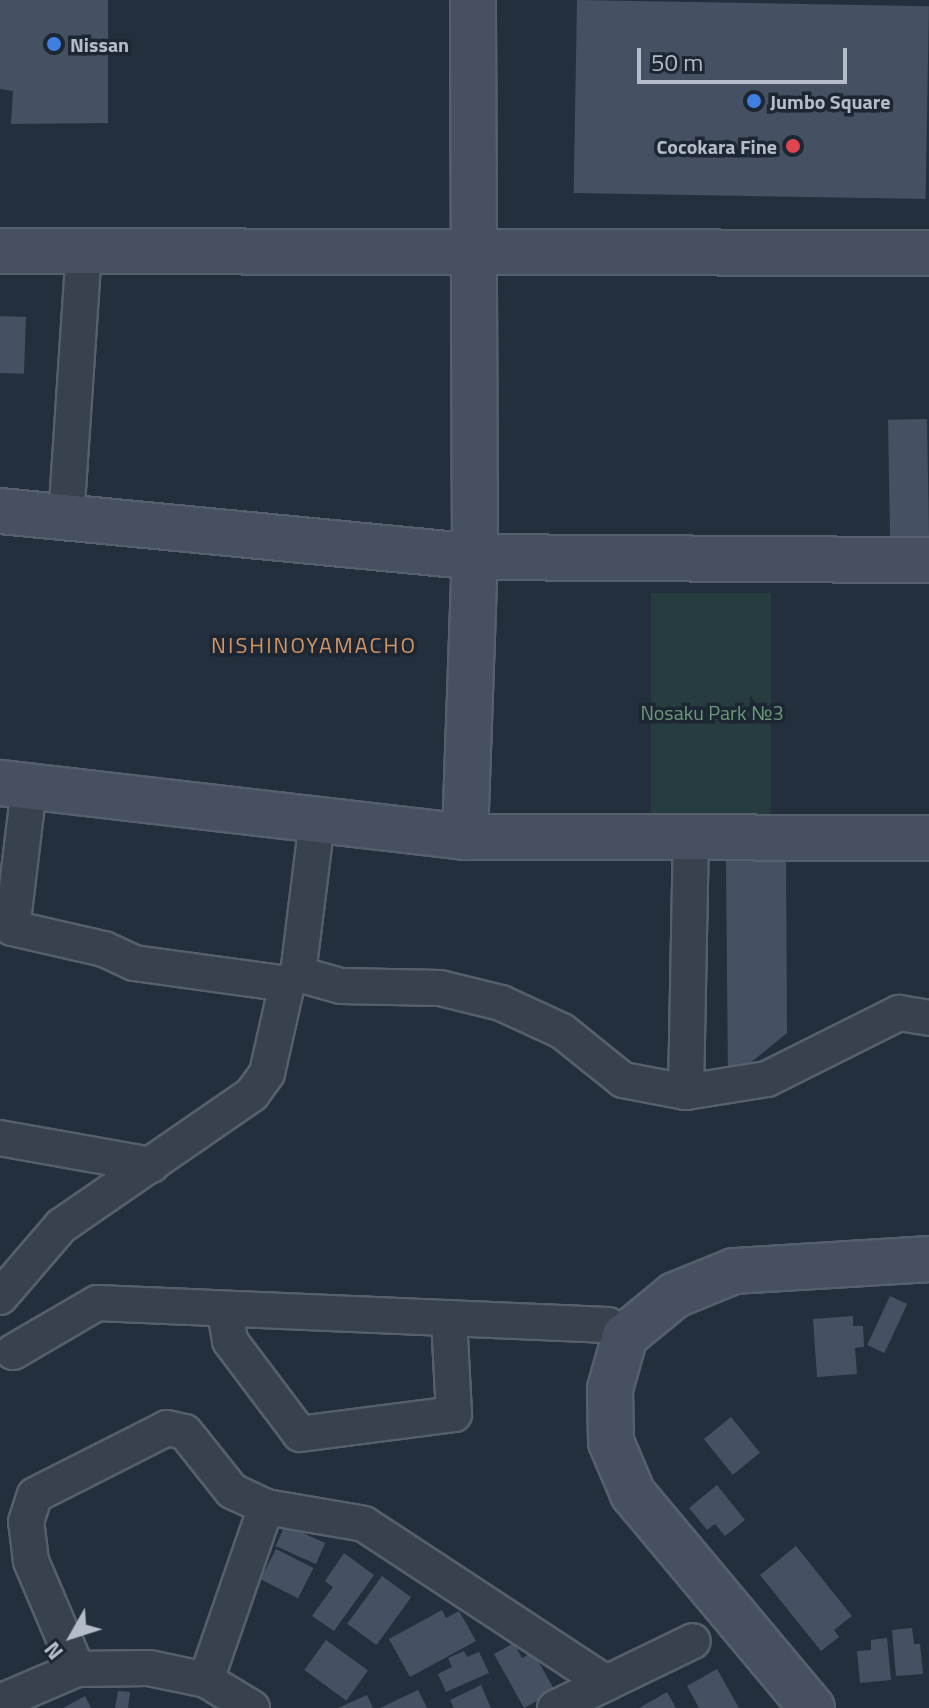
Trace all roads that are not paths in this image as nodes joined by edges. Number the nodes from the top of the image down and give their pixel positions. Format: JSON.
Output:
{"nodes":[{"id":1,"x":473,"y":0,"type":"edge"},
{"id":2,"x":0,"y":251,"type":"edge"},
{"id":3,"x":84,"y":251,"type":"junction"},
{"id":4,"x":929,"y":253,"type":"edge"},
{"id":5,"x":475,"y":254,"type":"junction"},
{"id":6,"x":0,"y":511,"type":"edge"},
{"id":7,"x":66,"y":520,"type":"junction"},
{"id":8,"x":475,"y":557,"type":"junction"},
{"id":9,"x":929,"y":560,"type":"edge"},
{"id":10,"x":15,"y":786,"type":"edge"},
{"id":11,"x":317,"y":821,"type":"junction"},
{"id":12,"x":465,"y":837,"type":"junction"},
{"id":13,"x":691,"y":838,"type":"junction"},
{"id":14,"x":929,"y":838,"type":"edge"},
{"id":15,"x":292,"y":979,"type":"junction"},
{"id":16,"x":929,"y":1018,"type":"edge"},
{"id":17,"x":686,"y":1092,"type":"junction"},
{"id":18,"x":18,"y":1133,"type":"edge"},
{"id":19,"x":152,"y":1165,"type":"junction"},
{"id":20,"x":929,"y":1259,"type":"edge"},
{"id":21,"x":0,"y":1297,"type":"edge"},
{"id":22,"x":225,"y":1312,"type":"junction"},
{"id":23,"x":449,"y":1318,"type":"junction"},
{"id":24,"x":625,"y":1336,"type":"junction"},
{"id":25,"x":13,"y":1352,"type":"dead end"},
{"id":26,"x":266,"y":1507,"type":"junction"},
{"id":27,"x":693,"y":1641,"type":"dead end"},
{"id":28,"x":77,"y":1669,"type":"junction"},
{"id":29,"x":206,"y":1680,"type":"junction"},
{"id":30,"x":606,"y":1683,"type":"junction"},
{"id":31,"x":0,"y":1702,"type":"edge"},
{"id":32,"x":252,"y":1708,"type":"edge"},
{"id":33,"x":555,"y":1708,"type":"edge"},
{"id":34,"x":812,"y":1708,"type":"edge"}],
"edges":[{"from":1,"to":5,"type":"street"},
{"from":2,"to":3,"type":"street"},
{"from":3,"to":5,"type":"street"},
{"from":3,"to":7,"type":"street"},
{"from":4,"to":5,"type":"street"},
{"from":5,"to":8,"type":"street"},
{"from":6,"to":7,"type":"street"},
{"from":7,"to":8,"type":"street"},
{"from":8,"to":9,"type":"street"},
{"from":8,"to":12,"type":"street"},
{"from":10,"to":11,"type":"street"},
{"from":10,"to":15,"type":"street"},
{"from":11,"to":12,"type":"street"},
{"from":11,"to":15,"type":"street"},
{"from":12,"to":13,"type":"street"},
{"from":13,"to":14,"type":"street"},
{"from":13,"to":17,"type":"street"},
{"from":15,"to":17,"type":"street"},
{"from":15,"to":19,"type":"street"},
{"from":16,"to":17,"type":"street"},
{"from":18,"to":19,"type":"street"},
{"from":19,"to":21,"type":"street"},
{"from":20,"to":24,"type":"street"},
{"from":22,"to":23,"type":"street"},
{"from":22,"to":23,"type":"street"},
{"from":22,"to":25,"type":"street"},
{"from":23,"to":24,"type":"street"},
{"from":24,"to":34,"type":"street"},
{"from":26,"to":28,"type":"street"},
{"from":26,"to":29,"type":"street"},
{"from":26,"to":30,"type":"street"},
{"from":27,"to":30,"type":"street"},
{"from":28,"to":29,"type":"street"},
{"from":28,"to":31,"type":"street"},
{"from":29,"to":32,"type":"street"},
{"from":30,"to":33,"type":"street"}]}
